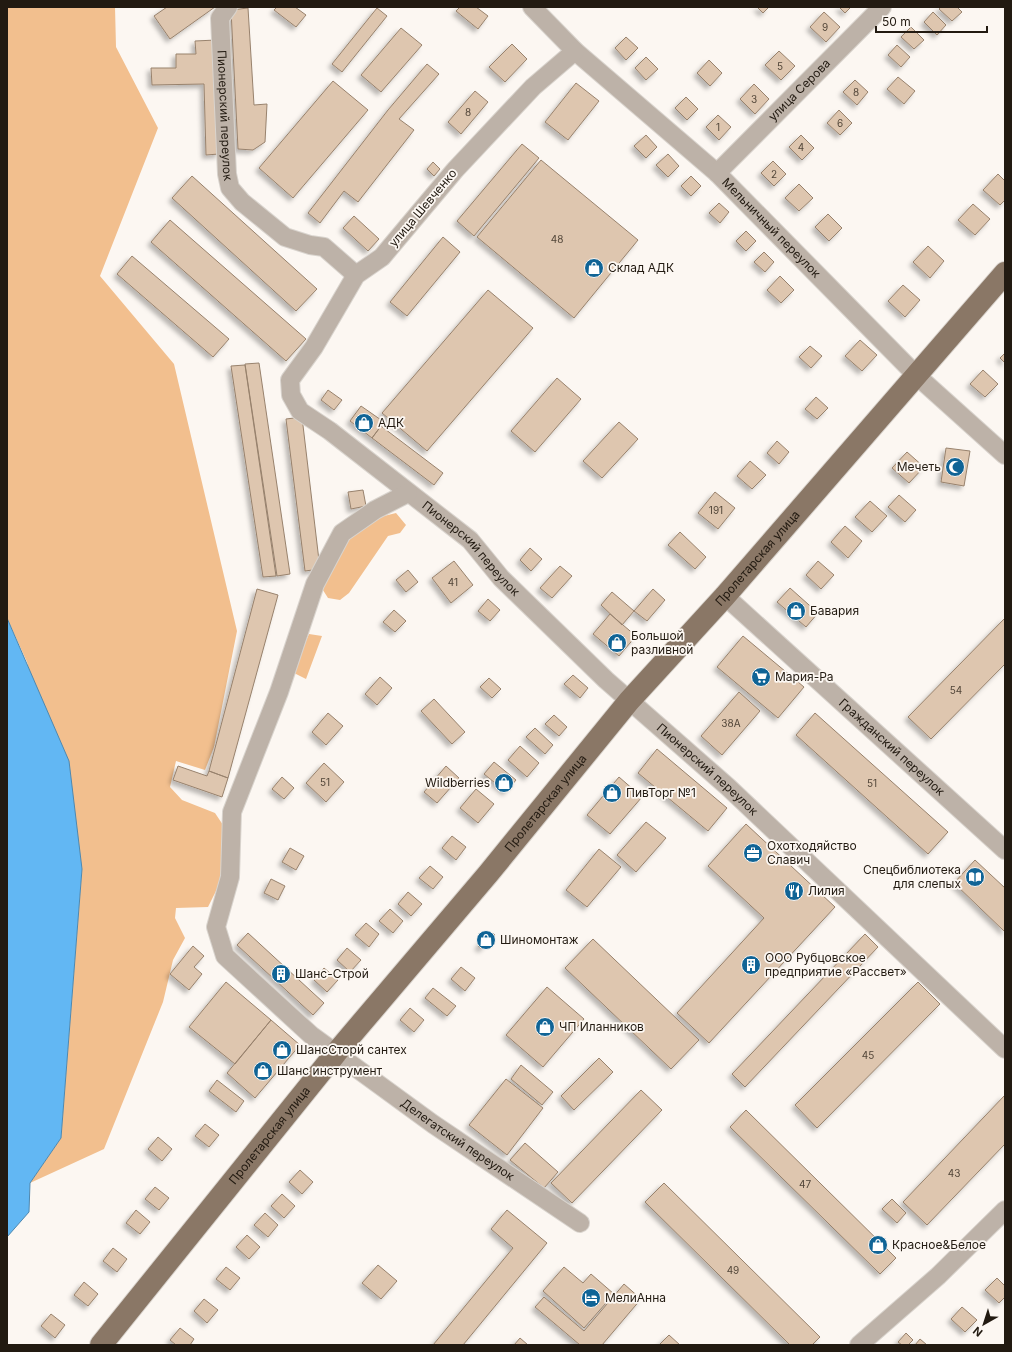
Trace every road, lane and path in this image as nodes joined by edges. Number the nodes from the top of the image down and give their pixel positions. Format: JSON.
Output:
{"nodes":[{"id":1,"x":228,"y":7,"type":"edge"},
{"id":2,"x":532,"y":7,"type":"edge"},
{"id":3,"x":882,"y":7,"type":"edge"},
{"id":4,"x":575,"y":51,"type":"junction"},
{"id":5,"x":717,"y":173,"type":"junction"},
{"id":6,"x":1005,"y":273,"type":"edge"},
{"id":7,"x":356,"y":275,"type":"junction"},
{"id":8,"x":916,"y":375,"type":"junction"},
{"id":9,"x":290,"y":380,"type":"joint"},
{"id":10,"x":1005,"y":455,"type":"edge"},
{"id":11,"x":408,"y":493,"type":"junction"},
{"id":12,"x":725,"y":596,"type":"junction"},
{"id":13,"x":629,"y":701,"type":"junction"},
{"id":14,"x":1005,"y":850,"type":"edge"},
{"id":15,"x":1005,"y":1049,"type":"edge"},
{"id":16,"x":336,"y":1053,"type":"junction"},
{"id":17,"x":1005,"y":1210,"type":"edge"},
{"id":18,"x":580,"y":1223,"type":"dead end"},
{"id":19,"x":101,"y":1345,"type":"edge"},
{"id":20,"x":859,"y":1345,"type":"edge"}],
"edges":[{"from":1,"to":7,"type":"street","name":"Пионерский переулок"},
{"from":2,"to":4,"type":"street","name":"Мельничный переулок"},
{"from":3,"to":5,"type":"street","name":"улица Серова"},
{"from":4,"to":5,"type":"street","name":"Мельничный переулок"},
{"from":4,"to":7,"type":"street","name":"улица Шевченко"},
{"from":5,"to":8,"type":"street","name":"Мельничный переулок"},
{"from":6,"to":8,"type":"main road","name":"Пролетарская улица"},
{"from":7,"to":9,"type":"street","name":"улица Шевченко"},
{"from":8,"to":10,"type":"street","name":"Мельничный переулок"},
{"from":8,"to":12,"type":"main road","name":"Пролетарская улица"},
{"from":9,"to":11,"type":"street","name":"Пионерский переулок"},
{"from":11,"to":13,"type":"street","name":"Пионерский переулок"},
{"from":11,"to":16,"type":"street"},
{"from":12,"to":13,"type":"main road","name":"Пролетарская улица"},
{"from":12,"to":14,"type":"street","name":"Гражданский переулок"},
{"from":13,"to":15,"type":"street","name":"Пионерский переулок"},
{"from":13,"to":16,"type":"main road","name":"Пролетарская улица"},
{"from":16,"to":18,"type":"street","name":"Делегатский переулок"},
{"from":16,"to":19,"type":"main road","name":"Пролетарская улица"},
{"from":17,"to":20,"type":"street"}]}
